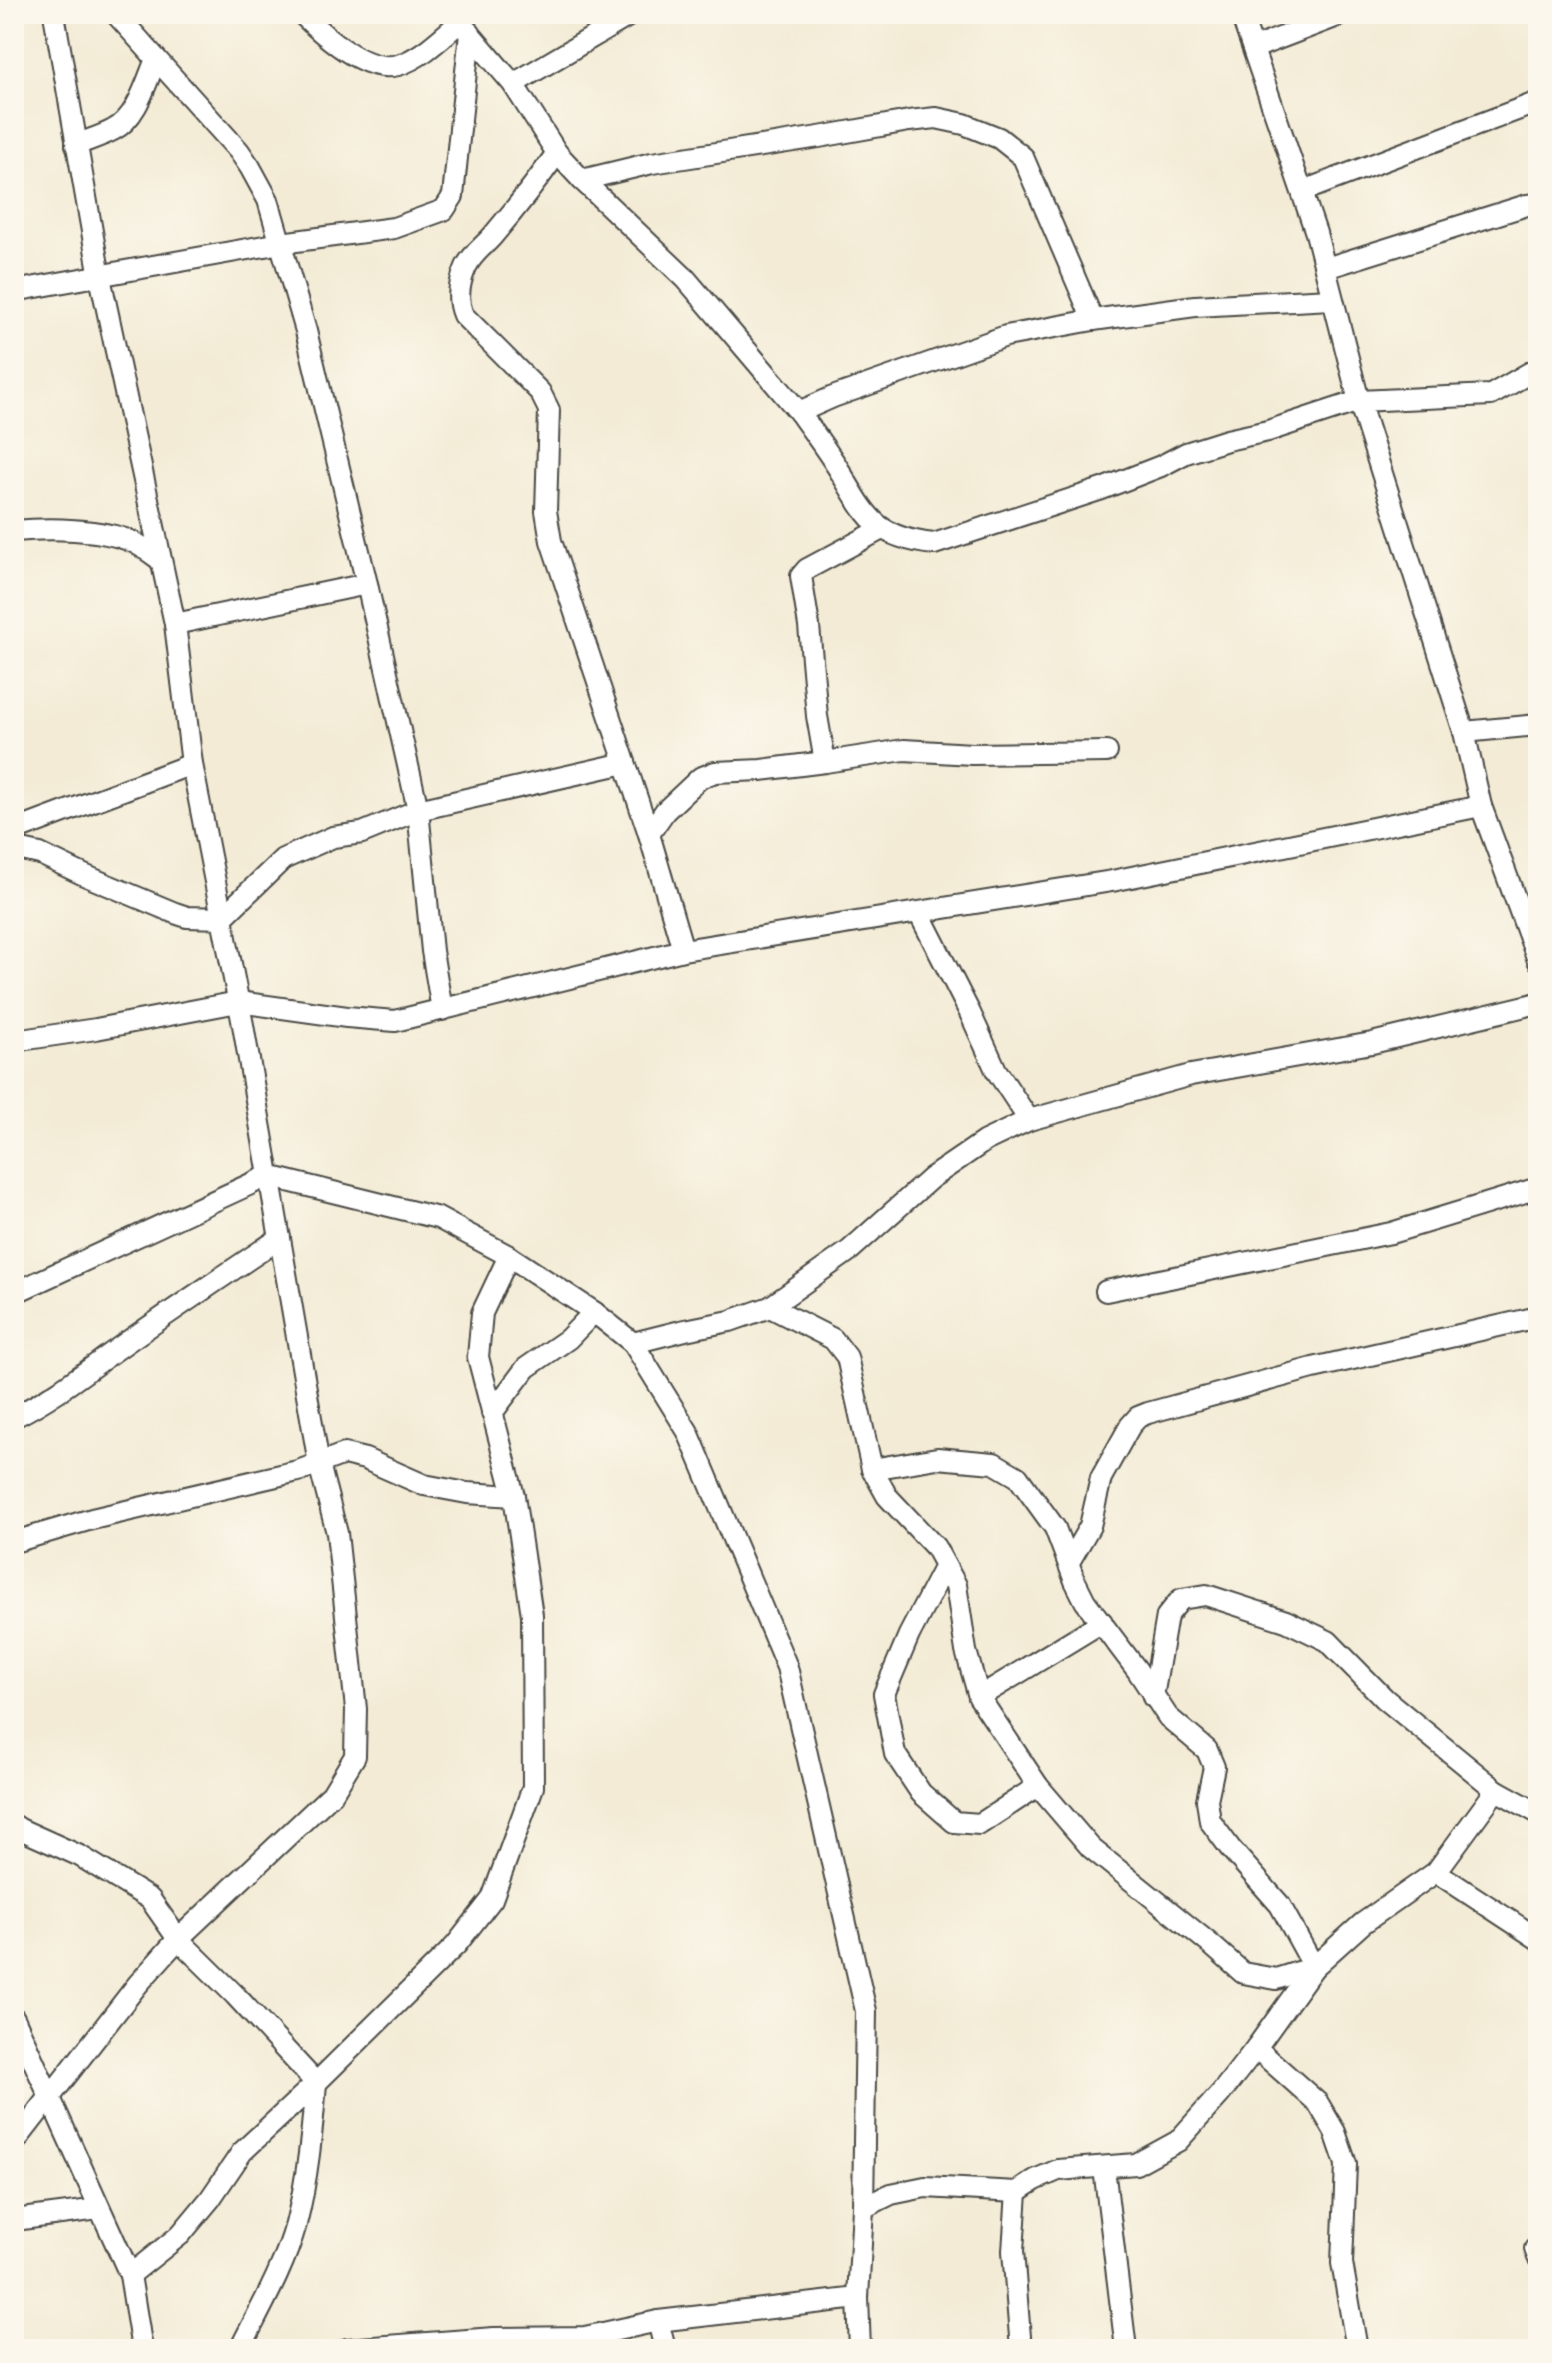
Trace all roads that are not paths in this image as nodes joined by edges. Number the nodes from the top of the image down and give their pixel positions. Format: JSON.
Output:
{"nodes":[{"id":1,"x":54,"y":14,"type":"edge"},
{"id":2,"x":116,"y":14,"type":"edge"},
{"id":3,"x":302,"y":14,"type":"edge"},
{"id":4,"x":632,"y":14,"type":"edge"},
{"id":5,"x":1241,"y":14,"type":"edge"},
{"id":6,"x":1343,"y":14,"type":"edge"},
{"id":7,"x":461,"y":23,"type":"edge"},
{"id":8,"x":1254,"y":48,"type":"junction"},
{"id":9,"x":156,"y":59,"type":"junction"},
{"id":10,"x":513,"y":84,"type":"junction"},
{"id":11,"x":1538,"y":102,"type":"edge"},
{"id":12,"x":76,"y":145,"type":"junction"},
{"id":13,"x":557,"y":153,"type":"junction"},
{"id":14,"x":582,"y":180,"type":"junction"},
{"id":15,"x":1303,"y":191,"type":"junction"},
{"id":16,"x":1538,"y":204,"type":"edge"},
{"id":17,"x":281,"y":243,"type":"junction"},
{"id":18,"x":1326,"y":268,"type":"junction"},
{"id":19,"x":100,"y":277,"type":"junction"},
{"id":20,"x":14,"y":291,"type":"edge"},
{"id":21,"x":1332,"y":299,"type":"junction"},
{"id":22,"x":1093,"y":320,"type":"junction"},
{"id":23,"x":1538,"y":368,"type":"edge"},
{"id":24,"x":1359,"y":401,"type":"junction"},
{"id":25,"x":799,"y":412,"type":"junction"},
{"id":26,"x":882,"y":529,"type":"junction"},
{"id":27,"x":14,"y":531,"type":"edge"},
{"id":28,"x":159,"y":559,"type":"junction"},
{"id":29,"x":367,"y":584,"type":"junction"},
{"id":30,"x":175,"y":624,"type":"junction"},
{"id":31,"x":1538,"y":725,"type":"edge"},
{"id":32,"x":1464,"y":732,"type":"junction"},
{"id":33,"x":1107,"y":752,"type":"dead end"},
{"id":34,"x":825,"y":762,"type":"junction"},
{"id":35,"x":625,"y":763,"type":"junction"},
{"id":36,"x":192,"y":764,"type":"junction"},
{"id":37,"x":1481,"y":806,"type":"junction"},
{"id":38,"x":418,"y":810,"type":"junction"},
{"id":39,"x":14,"y":831,"type":"edge"},
{"id":40,"x":649,"y":834,"type":"junction"},
{"id":41,"x":14,"y":852,"type":"edge"},
{"id":42,"x":919,"y":913,"type":"junction"},
{"id":43,"x":222,"y":918,"type":"junction"},
{"id":44,"x":683,"y":950,"type":"junction"},
{"id":45,"x":1538,"y":960,"type":"edge"},
{"id":46,"x":238,"y":1002,"type":"junction"},
{"id":47,"x":1538,"y":1003,"type":"edge"},
{"id":48,"x":442,"y":1010,"type":"junction"},
{"id":49,"x":14,"y":1041,"type":"edge"},
{"id":50,"x":1029,"y":1120,"type":"junction"},
{"id":51,"x":268,"y":1176,"type":"junction"},
{"id":52,"x":1538,"y":1188,"type":"edge"},
{"id":53,"x":280,"y":1238,"type":"junction"},
{"id":54,"x":509,"y":1256,"type":"junction"},
{"id":55,"x":1106,"y":1291,"type":"dead end"},
{"id":56,"x":14,"y":1293,"type":"edge"},
{"id":57,"x":770,"y":1307,"type":"junction"},
{"id":58,"x":594,"y":1312,"type":"junction"},
{"id":59,"x":1538,"y":1317,"type":"edge"},
{"id":60,"x":633,"y":1343,"type":"junction"},
{"id":61,"x":492,"y":1413,"type":"junction"},
{"id":62,"x":14,"y":1417,"type":"edge"},
{"id":63,"x":319,"y":1464,"type":"junction"},
{"id":64,"x":872,"y":1469,"type":"junction"},
{"id":65,"x":514,"y":1496,"type":"junction"},
{"id":66,"x":14,"y":1542,"type":"edge"},
{"id":67,"x":1069,"y":1562,"type":"junction"},
{"id":68,"x":945,"y":1566,"type":"junction"},
{"id":69,"x":1102,"y":1622,"type":"junction"},
{"id":70,"x":1159,"y":1660,"type":"junction"},
{"id":71,"x":1137,"y":1670,"type":"junction"},
{"id":72,"x":979,"y":1697,"type":"junction"},
{"id":73,"x":1153,"y":1697,"type":"junction"},
{"id":74,"x":1038,"y":1786,"type":"junction"},
{"id":75,"x":1496,"y":1790,"type":"junction"},
{"id":76,"x":1538,"y":1813,"type":"edge"},
{"id":77,"x":14,"y":1825,"type":"edge"},
{"id":78,"x":1436,"y":1872,"type":"junction"},
{"id":79,"x":178,"y":1939,"type":"junction"},
{"id":80,"x":1538,"y":1939,"type":"edge"},
{"id":81,"x":1314,"y":1967,"type":"junction"},
{"id":82,"x":14,"y":2018,"type":"edge"},
{"id":83,"x":1256,"y":2048,"type":"junction"},
{"id":84,"x":316,"y":2083,"type":"junction"},
{"id":85,"x":50,"y":2097,"type":"junction"},
{"id":86,"x":14,"y":2143,"type":"edge"},
{"id":87,"x":1104,"y":2168,"type":"junction"},
{"id":88,"x":1017,"y":2192,"type":"junction"},
{"id":89,"x":863,"y":2208,"type":"junction"},
{"id":90,"x":99,"y":2209,"type":"junction"},
{"id":91,"x":14,"y":2220,"type":"edge"},
{"id":92,"x":130,"y":2275,"type":"junction"},
{"id":93,"x":858,"y":2298,"type":"junction"},
{"id":94,"x":658,"y":2321,"type":"junction"},
{"id":95,"x":142,"y":2349,"type":"edge"},
{"id":96,"x":240,"y":2349,"type":"edge"},
{"id":97,"x":347,"y":2349,"type":"edge"},
{"id":98,"x":665,"y":2349,"type":"edge"},
{"id":99,"x":860,"y":2349,"type":"edge"},
{"id":100,"x":1021,"y":2349,"type":"edge"},
{"id":101,"x":1126,"y":2349,"type":"edge"},
{"id":102,"x":1357,"y":2349,"type":"edge"}],
"edges":[{"from":1,"to":12,"type":"street"},
{"from":2,"to":9,"type":"street"},
{"from":3,"to":7,"type":"street"},
{"from":4,"to":10,"type":"street"},
{"from":5,"to":8,"type":"street"},
{"from":6,"to":8,"type":"street"},
{"from":7,"to":10,"type":"street"},
{"from":7,"to":17,"type":"street"},
{"from":8,"to":15,"type":"street"},
{"from":9,"to":12,"type":"street"},
{"from":9,"to":17,"type":"street"},
{"from":10,"to":13,"type":"street"},
{"from":11,"to":15,"type":"street"},
{"from":12,"to":19,"type":"street"},
{"from":13,"to":14,"type":"street"},
{"from":13,"to":35,"type":"street"},
{"from":14,"to":22,"type":"street"},
{"from":14,"to":25,"type":"street"},
{"from":15,"to":18,"type":"street"},
{"from":16,"to":18,"type":"street"},
{"from":17,"to":19,"type":"street"},
{"from":17,"to":29,"type":"street"},
{"from":18,"to":21,"type":"street"},
{"from":19,"to":20,"type":"street"},
{"from":19,"to":28,"type":"street"},
{"from":21,"to":22,"type":"street"},
{"from":21,"to":24,"type":"street"},
{"from":22,"to":25,"type":"street"},
{"from":23,"to":24,"type":"street"},
{"from":24,"to":26,"type":"street"},
{"from":24,"to":32,"type":"street"},
{"from":25,"to":26,"type":"street"},
{"from":26,"to":34,"type":"street"},
{"from":27,"to":28,"type":"street"},
{"from":28,"to":30,"type":"street"},
{"from":29,"to":30,"type":"street"},
{"from":29,"to":38,"type":"street"},
{"from":30,"to":36,"type":"street"},
{"from":31,"to":32,"type":"street"},
{"from":32,"to":37,"type":"street"},
{"from":33,"to":34,"type":"street"},
{"from":34,"to":40,"type":"street"},
{"from":35,"to":38,"type":"street"},
{"from":35,"to":40,"type":"street"},
{"from":36,"to":39,"type":"street"},
{"from":36,"to":43,"type":"street"},
{"from":37,"to":42,"type":"street"},
{"from":37,"to":45,"type":"street"},
{"from":38,"to":43,"type":"street"},
{"from":38,"to":48,"type":"street"},
{"from":40,"to":44,"type":"street"},
{"from":41,"to":43,"type":"street"},
{"from":42,"to":44,"type":"street"},
{"from":42,"to":50,"type":"street"},
{"from":43,"to":46,"type":"street"},
{"from":44,"to":48,"type":"street"},
{"from":46,"to":48,"type":"street"},
{"from":46,"to":49,"type":"street"},
{"from":46,"to":51,"type":"street"},
{"from":47,"to":50,"type":"street"},
{"from":50,"to":57,"type":"street"},
{"from":51,"to":53,"type":"street"},
{"from":51,"to":54,"type":"street"},
{"from":51,"to":56,"type":"street"},
{"from":52,"to":55,"type":"street"},
{"from":53,"to":62,"type":"street"},
{"from":53,"to":63,"type":"street"},
{"from":54,"to":58,"type":"street"},
{"from":54,"to":61,"type":"street"},
{"from":57,"to":60,"type":"street"},
{"from":57,"to":64,"type":"street"},
{"from":58,"to":60,"type":"street"},
{"from":58,"to":61,"type":"street"},
{"from":59,"to":67,"type":"street"},
{"from":60,"to":89,"type":"street"},
{"from":61,"to":65,"type":"street"},
{"from":63,"to":65,"type":"street"},
{"from":63,"to":66,"type":"street"},
{"from":63,"to":79,"type":"street"},
{"from":64,"to":67,"type":"street"},
{"from":64,"to":68,"type":"street"},
{"from":65,"to":84,"type":"street"},
{"from":67,"to":69,"type":"street"},
{"from":68,"to":72,"type":"street"},
{"from":68,"to":74,"type":"street"},
{"from":69,"to":71,"type":"street"},
{"from":69,"to":72,"type":"street"},
{"from":70,"to":71,"type":"street"},
{"from":70,"to":73,"type":"street"},
{"from":70,"to":75,"type":"street"},
{"from":71,"to":73,"type":"street"},
{"from":72,"to":74,"type":"street"},
{"from":73,"to":81,"type":"street"},
{"from":74,"to":81,"type":"street"},
{"from":75,"to":76,"type":"street"},
{"from":75,"to":78,"type":"street"},
{"from":77,"to":79,"type":"street"},
{"from":78,"to":80,"type":"street"},
{"from":78,"to":81,"type":"street"},
{"from":79,"to":84,"type":"street"},
{"from":79,"to":85,"type":"street"},
{"from":81,"to":83,"type":"street"},
{"from":82,"to":85,"type":"street"},
{"from":83,"to":87,"type":"street"},
{"from":83,"to":102,"type":"street"},
{"from":84,"to":92,"type":"street"},
{"from":84,"to":96,"type":"street"},
{"from":85,"to":86,"type":"street"},
{"from":85,"to":90,"type":"street"},
{"from":87,"to":88,"type":"street"},
{"from":87,"to":101,"type":"street"},
{"from":88,"to":89,"type":"street"},
{"from":88,"to":100,"type":"street"},
{"from":89,"to":93,"type":"street"},
{"from":90,"to":91,"type":"street"},
{"from":90,"to":92,"type":"street"},
{"from":92,"to":95,"type":"street"},
{"from":93,"to":94,"type":"street"},
{"from":93,"to":99,"type":"street"},
{"from":94,"to":97,"type":"street"},
{"from":94,"to":98,"type":"street"}]}
